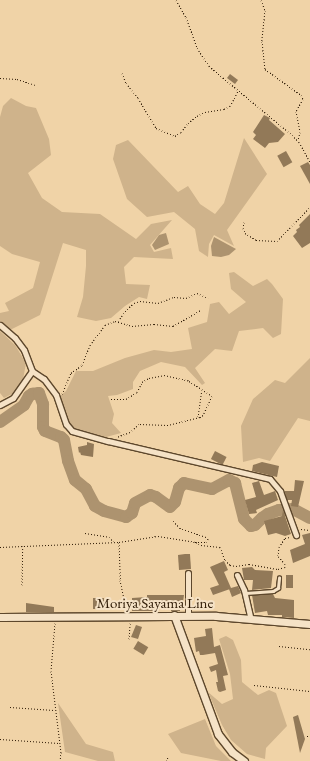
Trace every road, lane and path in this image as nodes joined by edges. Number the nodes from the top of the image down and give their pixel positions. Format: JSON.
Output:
{"nodes":[{"id":1,"x":176,"y":0,"type":"edge"},
{"id":2,"x":260,"y":0,"type":"edge"},
{"id":3,"x":122,"y":73,"type":"dead end"},
{"id":4,"x":0,"y":78,"type":"edge"},
{"id":5,"x":35,"y":84,"type":"dead end"},
{"id":6,"x":238,"y":90,"type":"junction"},
{"id":7,"x":298,"y":141,"type":"junction"},
{"id":8,"x":310,"y":162,"type":"edge"},
{"id":9,"x":310,"y":207,"type":"edge"},
{"id":10,"x":244,"y":222,"type":"dead end"},
{"id":11,"x":208,"y":298,"type":"dead end"},
{"id":12,"x":201,"y":310,"type":"dead end"},
{"id":13,"x":118,"y":321,"type":"junction"},
{"id":14,"x":0,"y":325,"type":"edge"},
{"id":15,"x":32,"y":370,"type":"junction"},
{"id":16,"x":202,"y":389,"type":"junction"},
{"id":17,"x":56,"y":396,"type":"junction"},
{"id":18,"x":111,"y":399,"type":"dead end"},
{"id":19,"x":0,"y":405,"type":"edge"},
{"id":20,"x":198,"y":417,"type":"junction"},
{"id":21,"x":108,"y":441,"type":"junction"},
{"id":22,"x":174,"y":521,"type":"dead end"},
{"id":23,"x":310,"y":530,"type":"edge"},
{"id":24,"x":295,"y":532,"type":"junction"},
{"id":25,"x":85,"y":533,"type":"dead end"},
{"id":26,"x":113,"y":542,"type":"junction"},
{"id":27,"x":119,"y":542,"type":"junction"},
{"id":28,"x":195,"y":542,"type":"junction"},
{"id":29,"x":23,"y":546,"type":"junction"},
{"id":30,"x":0,"y":547,"type":"edge"},
{"id":31,"x":188,"y":573,"type":"dead end"},
{"id":32,"x":237,"y":575,"type":"dead end"},
{"id":33,"x":279,"y":578,"type":"dead end"},
{"id":34,"x":22,"y":585,"type":"dead end"},
{"id":35,"x":245,"y":593,"type":"junction"},
{"id":36,"x":174,"y":615,"type":"junction"},
{"id":37,"x":188,"y":615,"type":"junction"},
{"id":38,"x":129,"y":616,"type":"junction"},
{"id":39,"x":0,"y":617,"type":"edge"},
{"id":40,"x":250,"y":617,"type":"junction"},
{"id":41,"x":54,"y":622,"type":"dead end"},
{"id":42,"x":310,"y":624,"type":"edge"},
{"id":43,"x":129,"y":639,"type":"dead end"},
{"id":44,"x":279,"y":646,"type":"dead end"},
{"id":45,"x":310,"y":650,"type":"edge"},
{"id":46,"x":254,"y":685,"type":"dead end"},
{"id":47,"x":310,"y":691,"type":"edge"},
{"id":48,"x":10,"y":707,"type":"dead end"},
{"id":49,"x":55,"y":710,"type":"junction"},
{"id":50,"x":307,"y":736,"type":"dead end"},
{"id":51,"x":310,"y":736,"type":"edge"},
{"id":52,"x":0,"y":739,"type":"edge"},
{"id":53,"x":59,"y":743,"type":"junction"},
{"id":54,"x":168,"y":756,"type":"dead end"},
{"id":55,"x":60,"y":761,"type":"edge"},
{"id":56,"x":167,"y":761,"type":"edge"},
{"id":57,"x":244,"y":761,"type":"edge"}],
"edges":[{"from":1,"to":6,"type":"path"},
{"from":2,"to":7,"type":"path"},
{"from":3,"to":6,"type":"path"},
{"from":4,"to":5,"type":"path"},
{"from":6,"to":7,"type":"path"},
{"from":7,"to":8,"type":"path"},
{"from":9,"to":10,"type":"path"},
{"from":11,"to":13,"type":"path"},
{"from":12,"to":13,"type":"path"},
{"from":13,"to":17,"type":"path"},
{"from":14,"to":15,"type":"street"},
{"from":15,"to":17,"type":"street"},
{"from":15,"to":19,"type":"street"},
{"from":16,"to":18,"type":"path"},
{"from":16,"to":20,"type":"path"},
{"from":16,"to":20,"type":"path"},
{"from":17,"to":21,"type":"street"},
{"from":20,"to":21,"type":"path"},
{"from":21,"to":24,"type":"street"},
{"from":22,"to":28,"type":"path"},
{"from":23,"to":24,"type":"path"},
{"from":24,"to":28,"type":"path"},
{"from":25,"to":26,"type":"path"},
{"from":26,"to":27,"type":"path"},
{"from":26,"to":29,"type":"path"},
{"from":27,"to":28,"type":"path"},
{"from":27,"to":38,"type":"path"},
{"from":29,"to":30,"type":"path"},
{"from":29,"to":34,"type":"path"},
{"from":31,"to":37,"type":"street"},
{"from":32,"to":35,"type":"street"},
{"from":33,"to":35,"type":"lane"},
{"from":35,"to":40,"type":"street"},
{"from":36,"to":37,"type":"main road","name":"Moriya Sayama Line"},
{"from":36,"to":38,"type":"main road","name":"Moriya Sayama Line"},
{"from":36,"to":57,"type":"main road"},
{"from":37,"to":40,"type":"main road","name":"Moriya Sayama Line"},
{"from":38,"to":39,"type":"main road","name":"Moriya Sayama Line"},
{"from":38,"to":43,"type":"path"},
{"from":40,"to":42,"type":"main road","name":"Moriya Sayama Line"},
{"from":41,"to":49,"type":"path"},
{"from":44,"to":45,"type":"path"},
{"from":46,"to":47,"type":"path"},
{"from":48,"to":49,"type":"path"},
{"from":49,"to":53,"type":"path"},
{"from":50,"to":51,"type":"path"},
{"from":52,"to":53,"type":"path"},
{"from":53,"to":55,"type":"path"},
{"from":54,"to":56,"type":"path"}]}
